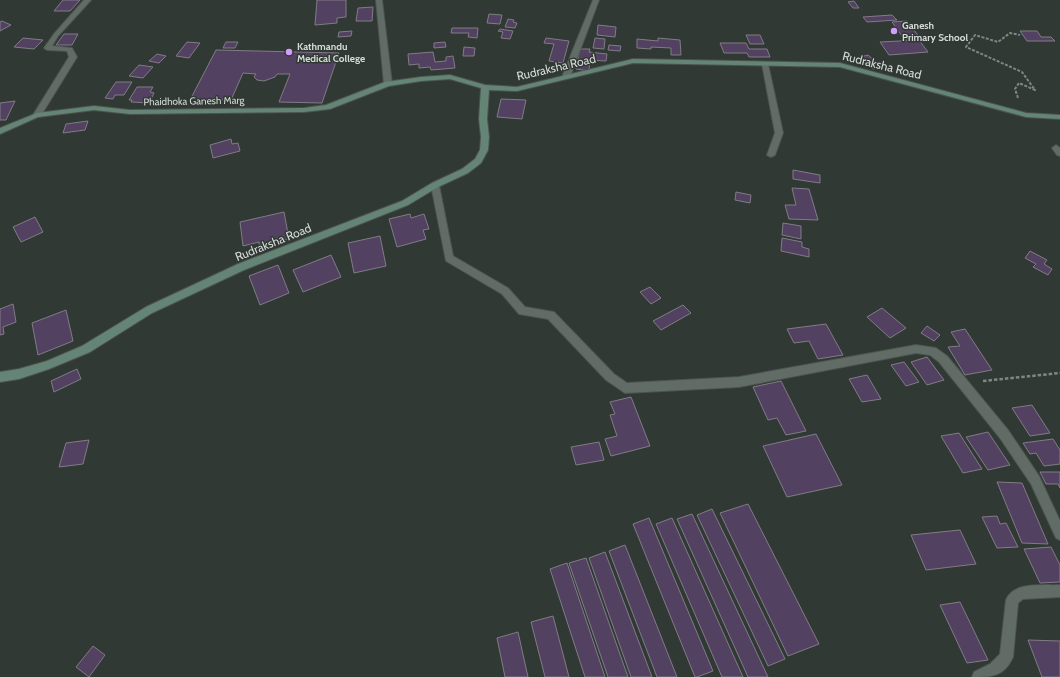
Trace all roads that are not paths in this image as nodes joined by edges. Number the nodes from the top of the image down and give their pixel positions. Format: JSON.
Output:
{"nodes":[{"id":1,"x":88,"y":0,"type":"edge"},
{"id":2,"x":379,"y":0,"type":"edge"},
{"id":3,"x":596,"y":0,"type":"edge"},
{"id":4,"x":765,"y":64,"type":"junction"},
{"id":5,"x":566,"y":77,"type":"junction"},
{"id":6,"x":388,"y":84,"type":"junction"},
{"id":7,"x":485,"y":87,"type":"junction"},
{"id":8,"x":37,"y":115,"type":"junction"},
{"id":9,"x":1060,"y":117,"type":"edge"},
{"id":10,"x":0,"y":131,"type":"edge"},
{"id":11,"x":771,"y":155,"type":"dead end"},
{"id":12,"x":435,"y":185,"type":"junction"},
{"id":13,"x":0,"y":377,"type":"edge"},
{"id":14,"x":1060,"y":534,"type":"edge"},
{"id":15,"x":1060,"y":591,"type":"edge"},
{"id":16,"x":979,"y":677,"type":"edge"}],
"edges":[{"from":1,"to":8,"type":"street"},
{"from":2,"to":6,"type":"street"},
{"from":3,"to":5,"type":"street"},
{"from":4,"to":5,"type":"street","name":"Rudraksha Road"},
{"from":4,"to":9,"type":"street","name":"Rudraksha Road"},
{"from":4,"to":11,"type":"lane"},
{"from":5,"to":7,"type":"street","name":"Rudraksha Road"},
{"from":6,"to":7,"type":"street","name":"Phaidhoka Ganesh Marg"},
{"from":6,"to":8,"type":"street","name":"Phaidhoka Ganesh Marg"},
{"from":7,"to":12,"type":"street","name":"Rudraksha Road"},
{"from":8,"to":10,"type":"street","name":"Phaidhoka Ganesh Marg"},
{"from":12,"to":13,"type":"street","name":"Rudraksha Road"},
{"from":12,"to":14,"type":"street"},
{"from":15,"to":16,"type":"street"}]}
